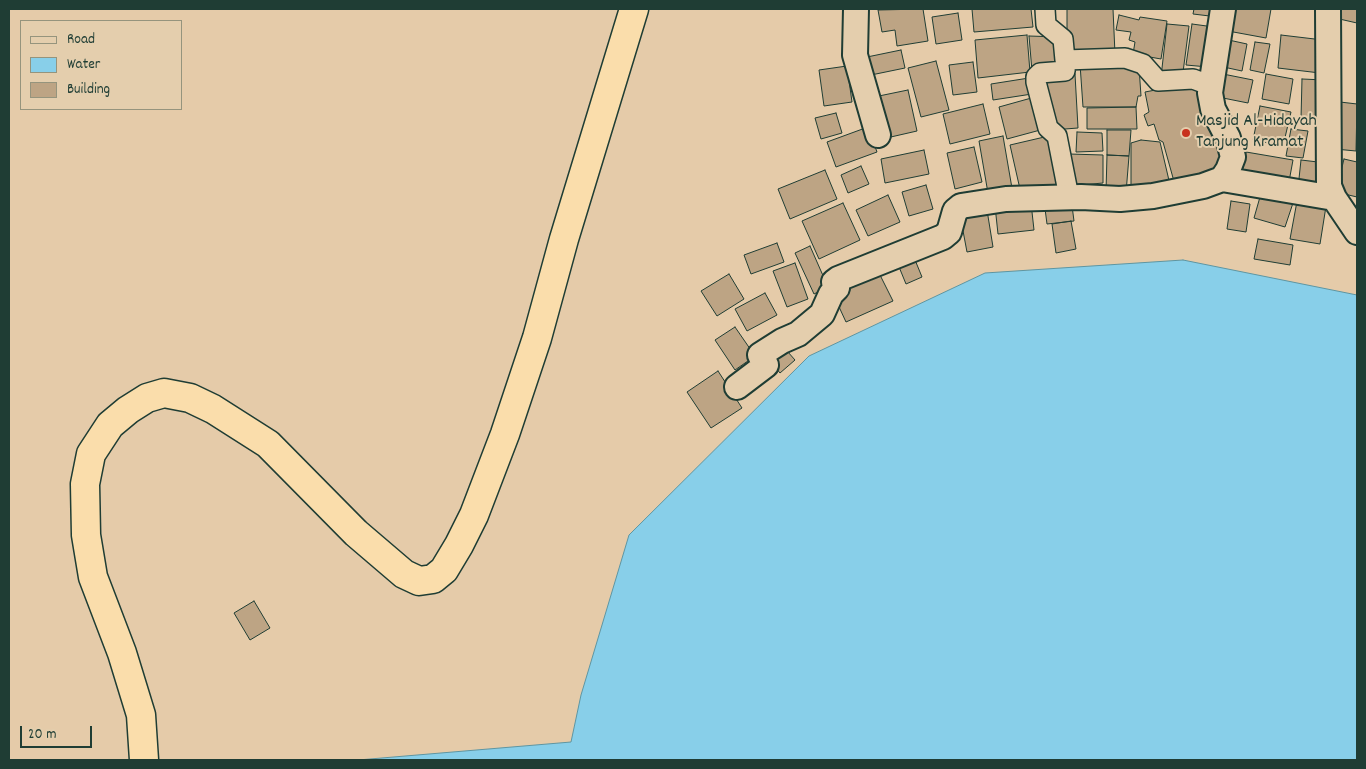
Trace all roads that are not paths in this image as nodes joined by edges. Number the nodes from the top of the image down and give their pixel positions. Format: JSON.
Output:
{"nodes":[{"id":1,"x":634,"y":9,"type":"edge"},
{"id":2,"x":856,"y":9,"type":"edge"},
{"id":3,"x":1045,"y":9,"type":"edge"},
{"id":4,"x":1223,"y":9,"type":"edge"},
{"id":5,"x":1328,"y":9,"type":"edge"},
{"id":6,"x":1066,"y":60,"type":"junction"},
{"id":7,"x":1212,"y":86,"type":"junction"},
{"id":8,"x":878,"y":135,"type":"dead end"},
{"id":9,"x":1222,"y":178,"type":"junction"},
{"id":10,"x":1069,"y":197,"type":"junction"},
{"id":11,"x":1334,"y":198,"type":"junction"},
{"id":12,"x":1357,"y":232,"type":"edge"},
{"id":13,"x":737,"y":387,"type":"dead end"},
{"id":14,"x":144,"y":760,"type":"edge"}],
"edges":[{"from":1,"to":14,"type":"highway"},
{"from":2,"to":8,"type":"street"},
{"from":3,"to":6,"type":"street"},
{"from":4,"to":7,"type":"street"},
{"from":5,"to":11,"type":"street"},
{"from":6,"to":7,"type":"street"},
{"from":6,"to":10,"type":"street"},
{"from":7,"to":9,"type":"street"},
{"from":9,"to":10,"type":"street"},
{"from":9,"to":11,"type":"street"},
{"from":10,"to":13,"type":"street"},
{"from":11,"to":12,"type":"street"}]}
